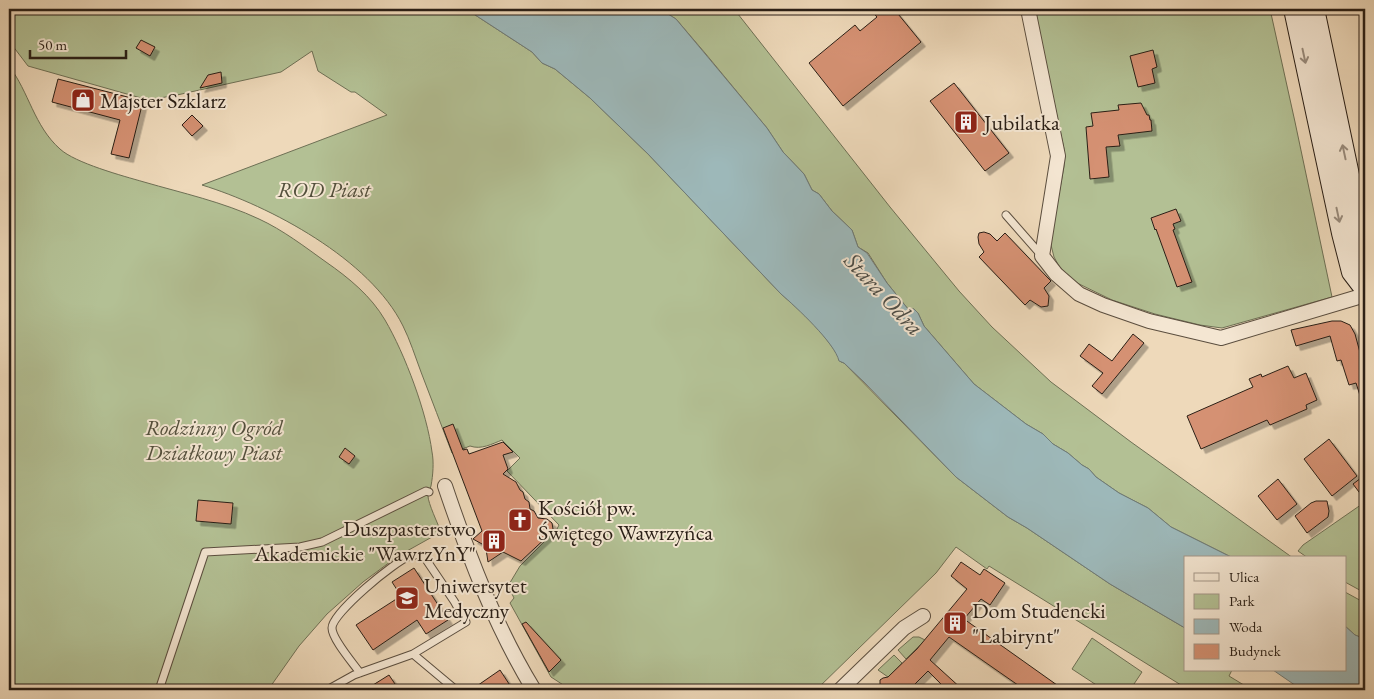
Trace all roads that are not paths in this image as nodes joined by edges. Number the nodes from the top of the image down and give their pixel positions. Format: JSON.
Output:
{"nodes":[{"id":1,"x":1028,"y":9,"type":"edge"},
{"id":2,"x":1294,"y":9,"type":"edge"},
{"id":3,"x":1317,"y":10,"type":"edge"},
{"id":4,"x":1006,"y":215,"type":"dead end"},
{"id":5,"x":1365,"y":251,"type":"edge"},
{"id":6,"x":1042,"y":256,"type":"junction"},
{"id":7,"x":1365,"y":289,"type":"edge"},
{"id":8,"x":1365,"y":295,"type":"edge"},
{"id":9,"x":445,"y":486,"type":"dead end"},
{"id":10,"x":429,"y":492,"type":"dead end"},
{"id":11,"x":923,"y":616,"type":"dead end"},
{"id":12,"x":412,"y":654,"type":"junction"},
{"id":13,"x":360,"y":673,"type":"junction"},
{"id":14,"x":529,"y":689,"type":"edge"},
{"id":15,"x":159,"y":690,"type":"edge"},
{"id":16,"x":327,"y":690,"type":"edge"},
{"id":17,"x":456,"y":690,"type":"edge"},
{"id":18,"x":840,"y":690,"type":"edge"}],
"edges":[{"from":1,"to":6,"type":"street"},
{"from":2,"to":7,"type":"main road","one_way":true},
{"from":5,"to":3,"type":"main road","one_way":true},
{"from":4,"to":6,"type":"lane"},
{"from":6,"to":8,"type":"street"},
{"from":9,"to":14,"type":"street"},
{"from":10,"to":15,"type":"lane"},
{"from":11,"to":18,"type":"street"},
{"from":12,"to":13,"type":"lane"},
{"from":12,"to":13,"type":"lane"},
{"from":12,"to":17,"type":"lane"},
{"from":13,"to":16,"type":"lane"}]}
